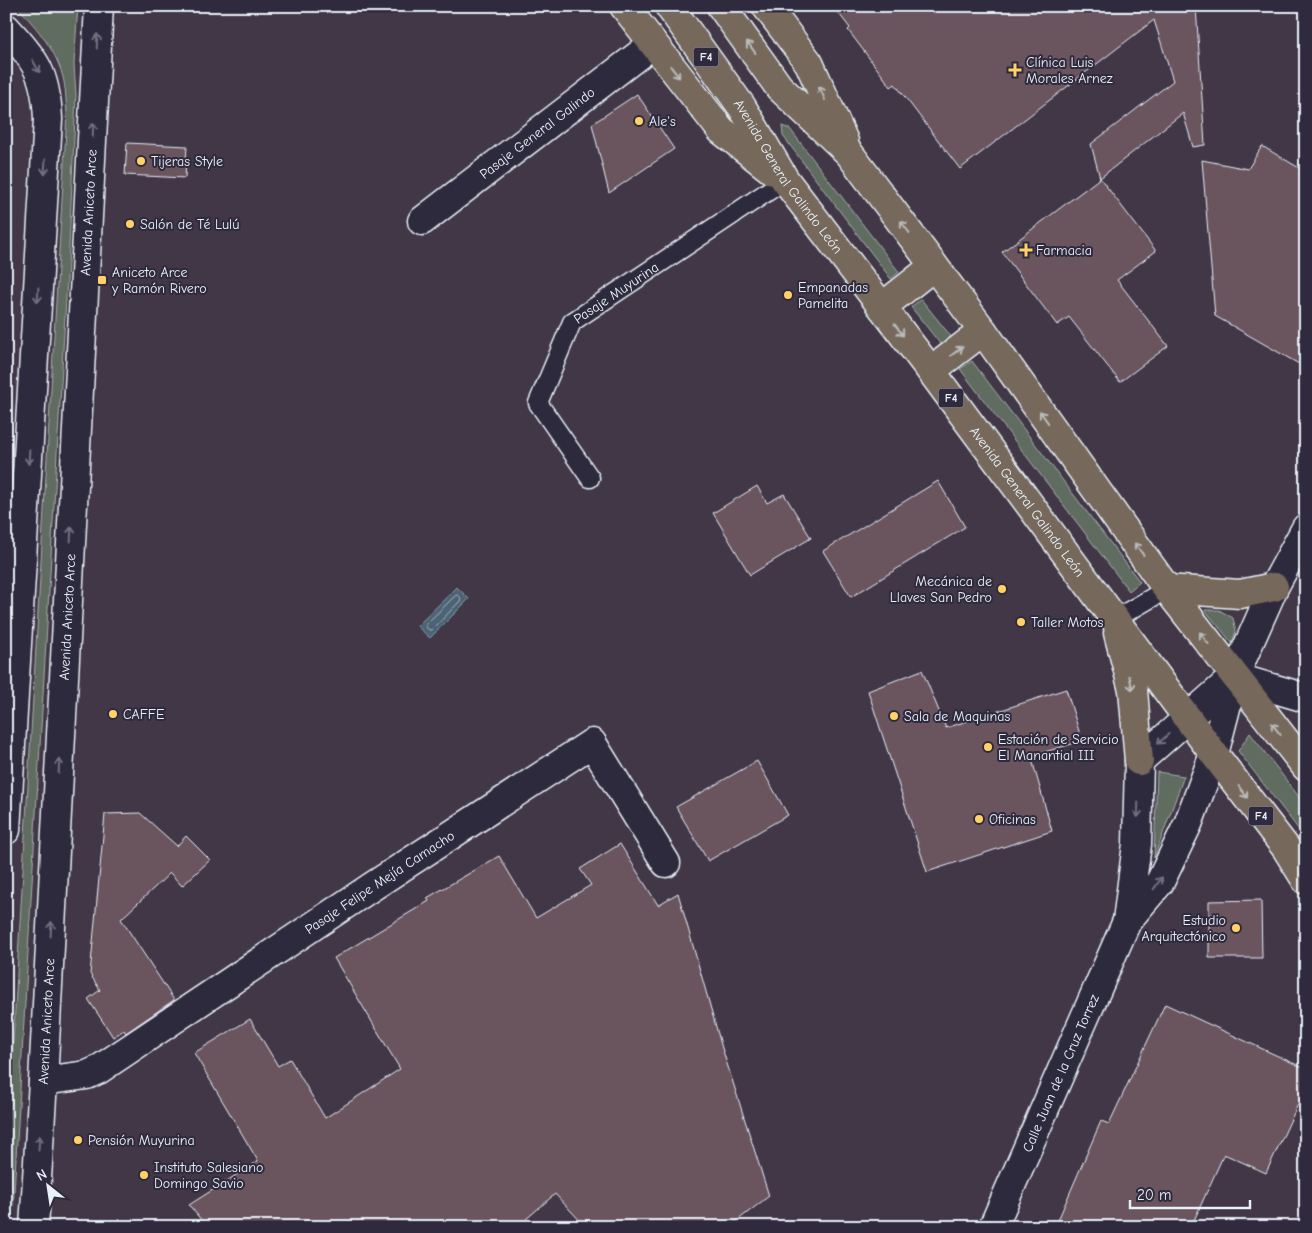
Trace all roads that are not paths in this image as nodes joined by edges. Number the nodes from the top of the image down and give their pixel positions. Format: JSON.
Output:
{"nodes":[{"id":1,"x":99,"y":6,"type":"edge"},
{"id":2,"x":624,"y":6,"type":"edge"},
{"id":3,"x":669,"y":6,"type":"edge"},
{"id":4,"x":721,"y":6,"type":"edge"},
{"id":5,"x":766,"y":6,"type":"edge"},
{"id":6,"x":6,"y":28,"type":"edge"},
{"id":7,"x":653,"y":44,"type":"junction"},
{"id":8,"x":849,"y":153,"type":"junction"},
{"id":9,"x":784,"y":180,"type":"junction"},
{"id":10,"x":422,"y":221,"type":"dead end"},
{"id":11,"x":934,"y":266,"type":"junction"},
{"id":12,"x":882,"y":307,"type":"junction"},
{"id":13,"x":983,"y":331,"type":"junction"},
{"id":14,"x":931,"y":371,"type":"junction"},
{"id":15,"x":590,"y":478,"type":"dead end"},
{"id":16,"x":1306,"y":528,"type":"edge"},
{"id":17,"x":1274,"y":587,"type":"junction"},
{"id":18,"x":1167,"y":589,"type":"junction"},
{"id":19,"x":1115,"y":619,"type":"junction"},
{"id":20,"x":1234,"y":677,"type":"junction"},
{"id":21,"x":1306,"y":698,"type":"edge"},
{"id":22,"x":1187,"y":718,"type":"junction"},
{"id":23,"x":1214,"y":754,"type":"junction"},
{"id":24,"x":1139,"y":761,"type":"junction"},
{"id":25,"x":1306,"y":767,"type":"edge"},
{"id":26,"x":6,"y":830,"type":"edge"},
{"id":27,"x":666,"y":863,"type":"dead end"},
{"id":28,"x":1306,"y":880,"type":"edge"},
{"id":29,"x":1127,"y":921,"type":"junction"},
{"id":30,"x":43,"y":1082,"type":"junction"},
{"id":31,"x":34,"y":1227,"type":"edge"},
{"id":32,"x":993,"y":1227,"type":"edge"}],
"edges":[{"from":30,"to":1,"type":"street","name":"Avenida Aniceto Arce","one_way":true},
{"from":2,"to":7,"type":"highway"},
{"from":3,"to":9,"type":"highway","name":"Avenida General Galindo León","number":"F4"},
{"from":8,"to":4,"type":"highway","one_way":true},
{"from":8,"to":5,"type":"highway","one_way":true},
{"from":6,"to":26,"type":"street","one_way":true},
{"from":7,"to":9,"type":"highway","one_way":true},
{"from":7,"to":10,"type":"street","name":"Pasaje General Galindo"},
{"from":11,"to":8,"type":"highway","one_way":true},
{"from":9,"to":12,"type":"highway","name":"Avenida General Galindo León","number":"F4"},
{"from":9,"to":15,"type":"lane","name":"Pasaje Muyurina"},
{"from":11,"to":12,"type":"highway"},
{"from":11,"to":13,"type":"highway"},
{"from":12,"to":14,"type":"highway","name":"Avenida General Galindo León","number":"F4","one_way":true},
{"from":14,"to":13,"type":"highway","one_way":true},
{"from":18,"to":13,"type":"highway","one_way":true},
{"from":14,"to":19,"type":"highway","name":"Avenida General Galindo León","number":"F4"},
{"from":16,"to":17,"type":"street","name":"Calle Juan de la Cruz Torrez"},
{"from":17,"to":18,"type":"highway"},
{"from":17,"to":20,"type":"street","name":"Calle Juan de la Cruz Torrez"},
{"from":18,"to":19,"type":"lane"},
{"from":20,"to":18,"type":"highway","one_way":true},
{"from":19,"to":22,"type":"highway","name":"Avenida General Galindo León","number":"F4"},
{"from":19,"to":24,"type":"highway","one_way":true},
{"from":20,"to":21,"type":"street"},
{"from":20,"to":22,"type":"street","name":"Calle Juan de la Cruz Torrez"},
{"from":20,"to":23,"type":"street","name":"Calle Juan de la Cruz Torrez"},
{"from":25,"to":20,"type":"highway","one_way":true},
{"from":22,"to":23,"type":"highway","name":"Avenida General Galindo León","number":"F4"},
{"from":22,"to":24,"type":"street","name":"Calle Juan de la Cruz Torrez","one_way":true},
{"from":23,"to":28,"type":"highway","number":"F4","one_way":true},
{"from":29,"to":23,"type":"street","name":"Calle Juan de la Cruz Torrez","one_way":true},
{"from":24,"to":29,"type":"street","name":"Calle Juan de la Cruz Torrez","one_way":true},
{"from":27,"to":30,"type":"street","name":"Pasaje Felipe Mejía Camacho"},
{"from":29,"to":32,"type":"street","name":"Calle Juan de la Cruz Torrez"},
{"from":31,"to":30,"type":"street","name":"Avenida Aniceto Arce","one_way":true}]}
